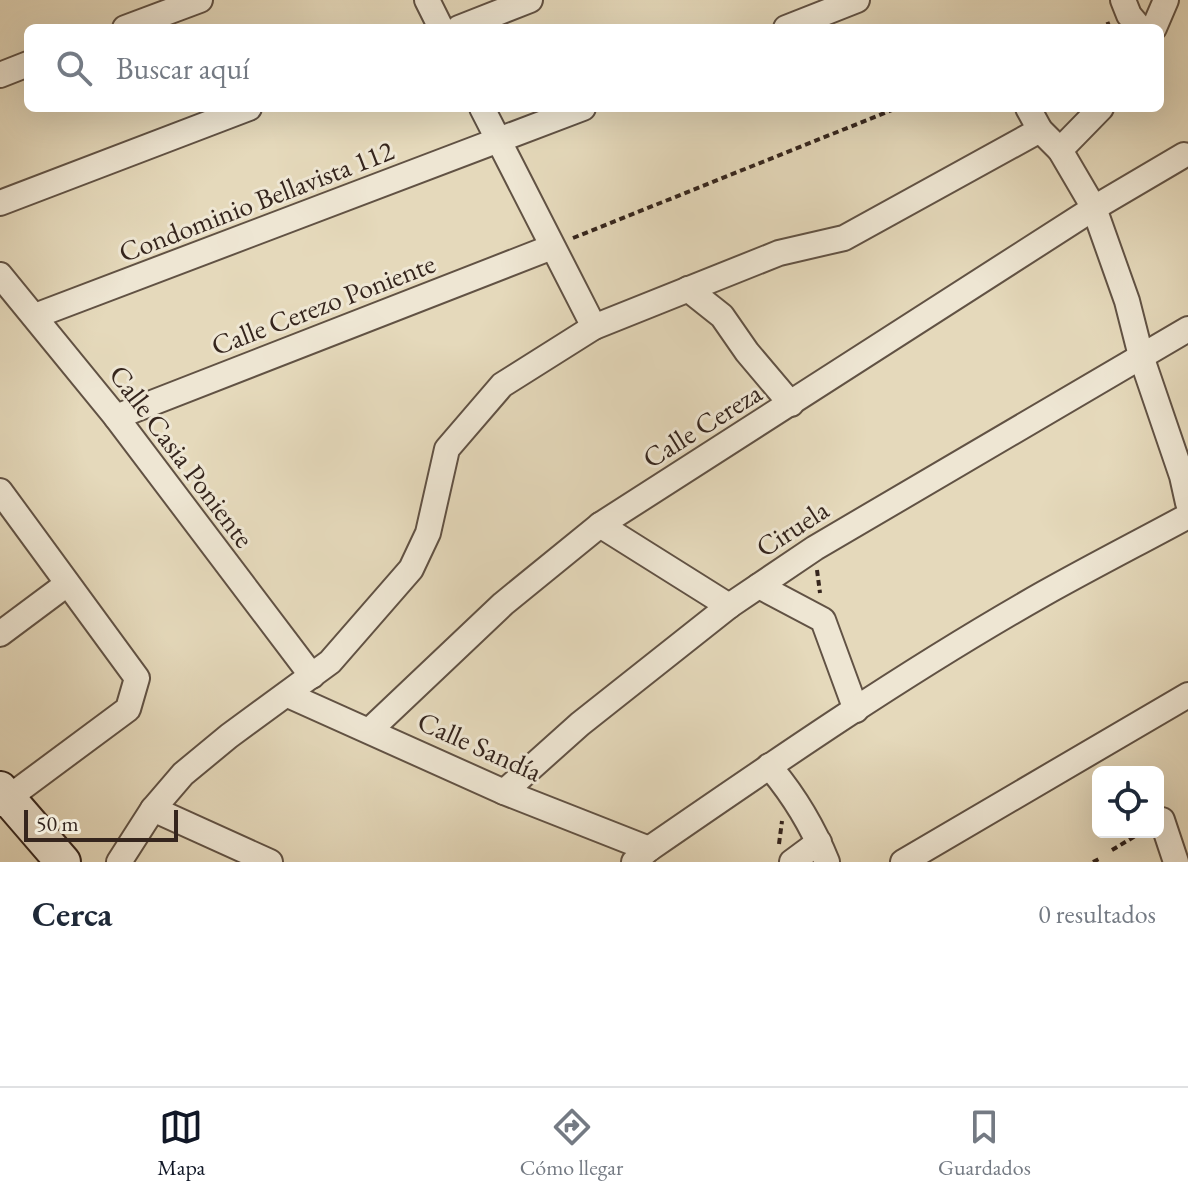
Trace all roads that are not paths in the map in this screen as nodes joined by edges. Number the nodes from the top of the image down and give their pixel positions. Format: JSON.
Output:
{"nodes":[{"id":1,"x":200,"y":0,"type":"edge"},
{"id":2,"x":427,"y":0,"type":"edge"},
{"id":3,"x":530,"y":0,"type":"edge"},
{"id":4,"x":857,"y":0,"type":"edge"},
{"id":5,"x":1166,"y":0,"type":"edge"},
{"id":6,"x":136,"y":24,"type":"edge"},
{"id":7,"x":439,"y":24,"type":"edge"},
{"id":8,"x":469,"y":24,"type":"edge"},
{"id":9,"x":796,"y":24,"type":"edge"},
{"id":10,"x":1156,"y":24,"type":"edge"},
{"id":11,"x":24,"y":66,"type":"edge"},
{"id":12,"x":0,"y":75,"type":"edge"},
{"id":13,"x":239,"y":112,"type":"edge"},
{"id":14,"x":484,"y":112,"type":"edge"},
{"id":15,"x":573,"y":112,"type":"edge"},
{"id":16,"x":1030,"y":112,"type":"edge"},
{"id":17,"x":1097,"y":112,"type":"edge"},
{"id":18,"x":1040,"y":130,"type":"junction"},
{"id":19,"x":499,"y":141,"type":"junction"},
{"id":20,"x":1060,"y":150,"type":"junction"},
{"id":21,"x":1184,"y":155,"type":"dead end"},
{"id":22,"x":0,"y":203,"type":"edge"},
{"id":23,"x":1094,"y":208,"type":"junction"},
{"id":24,"x":552,"y":247,"type":"junction"},
{"id":25,"x":2,"y":281,"type":"edge"},
{"id":26,"x":688,"y":289,"type":"junction"},
{"id":27,"x":35,"y":316,"type":"junction"},
{"id":28,"x":594,"y":327,"type":"junction"},
{"id":29,"x":1188,"y":329,"type":"edge"},
{"id":30,"x":1141,"y":356,"type":"junction"},
{"id":31,"x":791,"y":404,"type":"junction"},
{"id":32,"x":116,"y":417,"type":"junction"},
{"id":33,"x":0,"y":491,"type":"edge"},
{"id":34,"x":1188,"y":503,"type":"edge"},
{"id":35,"x":1188,"y":516,"type":"edge"},
{"id":36,"x":600,"y":525,"type":"junction"},
{"id":37,"x":67,"y":584,"type":"junction"},
{"id":38,"x":759,"y":586,"type":"junction"},
{"id":39,"x":729,"y":606,"type":"junction"},
{"id":40,"x":0,"y":634,"type":"edge"},
{"id":41,"x":312,"y":676,"type":"junction"},
{"id":42,"x":288,"y":695,"type":"junction"},
{"id":43,"x":1188,"y":695,"type":"edge"},
{"id":44,"x":856,"y":710,"type":"junction"},
{"id":45,"x":370,"y":730,"type":"junction"},
{"id":46,"x":769,"y":766,"type":"junction"},
{"id":47,"x":504,"y":792,"type":"junction"},
{"id":48,"x":3,"y":797,"type":"edge"},
{"id":49,"x":153,"y":809,"type":"junction"},
{"id":50,"x":1160,"y":838,"type":"edge"},
{"id":51,"x":823,"y":852,"type":"edge"},
{"id":52,"x":642,"y":855,"type":"edge"},
{"id":53,"x":61,"y":861,"type":"edge"},
{"id":54,"x":119,"y":862,"type":"edge"},
{"id":55,"x":270,"y":862,"type":"edge"},
{"id":56,"x":792,"y":862,"type":"edge"},
{"id":57,"x":903,"y":862,"type":"edge"},
{"id":58,"x":1176,"y":862,"type":"edge"}],
"edges":[{"from":1,"to":6,"type":"street"},
{"from":2,"to":7,"type":"street"},
{"from":3,"to":8,"type":"street"},
{"from":4,"to":9,"type":"street"},
{"from":5,"to":10,"type":"street"},
{"from":11,"to":12,"type":"street"},
{"from":13,"to":22,"type":"street"},
{"from":14,"to":19,"type":"street"},
{"from":15,"to":19,"type":"street","name":"Condominio Bellavista 112"},
{"from":16,"to":18,"type":"street"},
{"from":17,"to":20,"type":"street"},
{"from":18,"to":20,"type":"street"},
{"from":18,"to":26,"type":"street"},
{"from":19,"to":24,"type":"street"},
{"from":19,"to":27,"type":"street","name":"Condominio Bellavista 112"},
{"from":20,"to":23,"type":"street"},
{"from":21,"to":23,"type":"street","name":"Calle Cereza"},
{"from":23,"to":30,"type":"street"},
{"from":23,"to":31,"type":"street","name":"Calle Cereza"},
{"from":24,"to":28,"type":"street"},
{"from":24,"to":32,"type":"street","name":"Calle Cerezo Poniente"},
{"from":25,"to":27,"type":"street","name":"Calle Casia Poniente"},
{"from":26,"to":28,"type":"street"},
{"from":26,"to":31,"type":"street"},
{"from":27,"to":32,"type":"street","name":"Calle Casia Poniente"},
{"from":28,"to":41,"type":"street"},
{"from":29,"to":30,"type":"street","name":"Ciruela"},
{"from":30,"to":34,"type":"street"},
{"from":30,"to":38,"type":"street","name":"Ciruela"},
{"from":31,"to":36,"type":"street","name":"Calle Cereza"},
{"from":32,"to":41,"type":"street","name":"Calle Casia Poniente"},
{"from":33,"to":37,"type":"street"},
{"from":35,"to":44,"type":"street"},
{"from":36,"to":39,"type":"street"},
{"from":36,"to":45,"type":"street","name":"Calle Cereza"},
{"from":37,"to":40,"type":"street"},
{"from":37,"to":48,"type":"street"},
{"from":38,"to":39,"type":"street","name":"Ciruela"},
{"from":38,"to":44,"type":"street"},
{"from":39,"to":47,"type":"street","name":"Ciruela"},
{"from":41,"to":42,"type":"street"},
{"from":42,"to":45,"type":"street","name":"Calle Sandía"},
{"from":42,"to":49,"type":"street"},
{"from":43,"to":57,"type":"street"},
{"from":44,"to":46,"type":"street"},
{"from":45,"to":47,"type":"street","name":"Calle Sandía"},
{"from":46,"to":51,"type":"street"},
{"from":46,"to":52,"type":"street"},
{"from":47,"to":52,"type":"street","name":"Calle Sandía"},
{"from":48,"to":53,"type":"street"},
{"from":49,"to":54,"type":"street"},
{"from":49,"to":55,"type":"street"},
{"from":50,"to":58,"type":"street"},
{"from":51,"to":56,"type":"street"}]}
